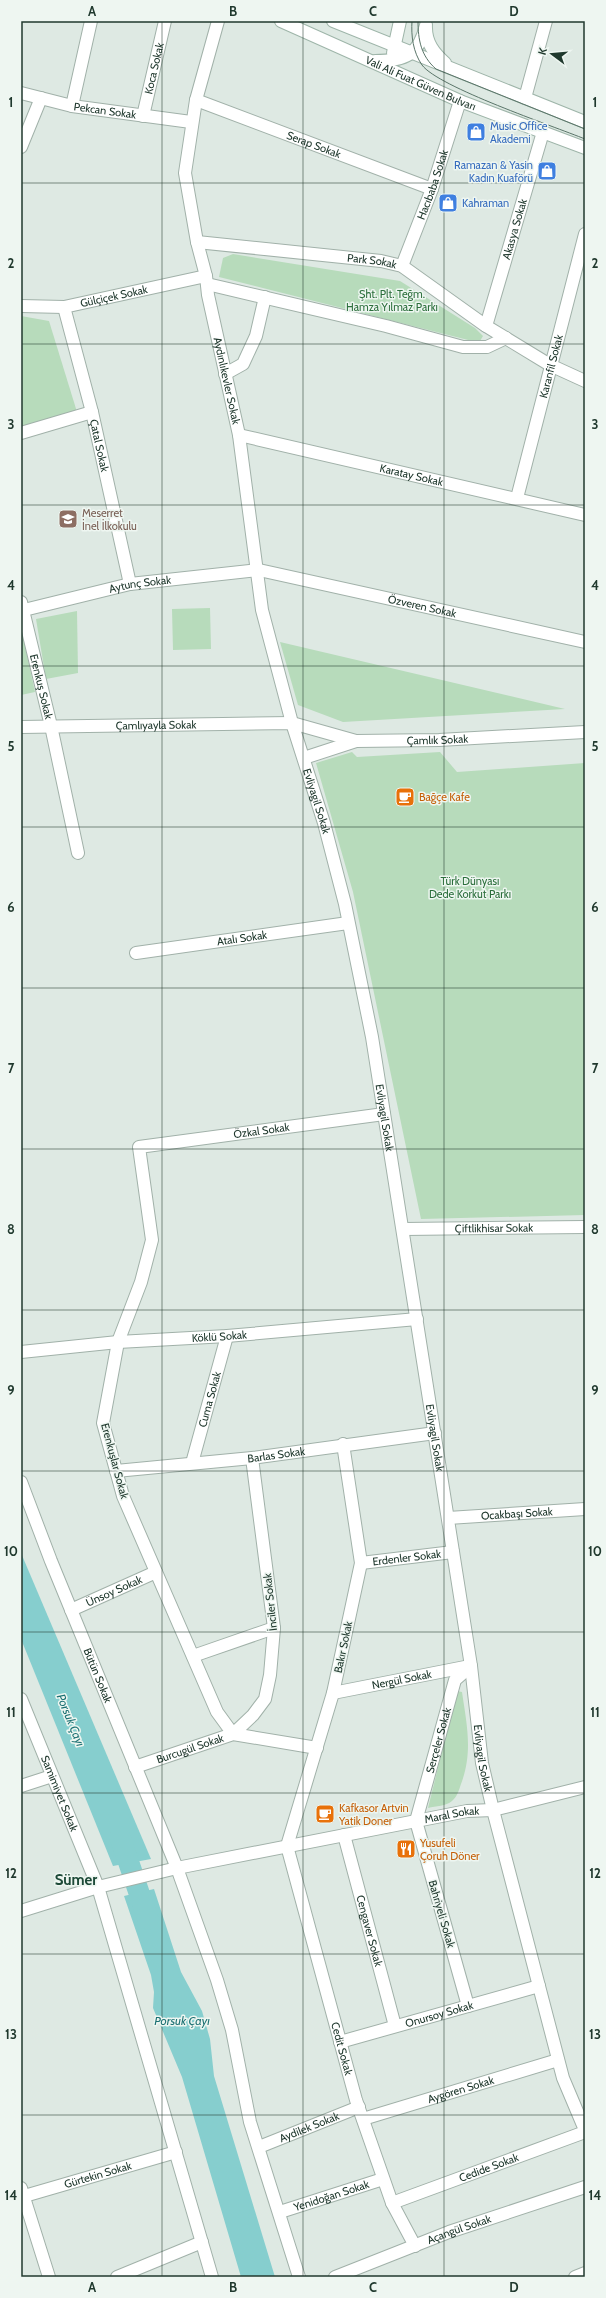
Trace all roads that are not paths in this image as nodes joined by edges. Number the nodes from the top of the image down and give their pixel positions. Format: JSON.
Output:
{"nodes":[{"id":1,"x":91,"y":21,"type":"edge"},
{"id":2,"x":165,"y":21,"type":"edge"},
{"id":3,"x":218,"y":21,"type":"edge"},
{"id":4,"x":281,"y":21,"type":"edge"},
{"id":5,"x":334,"y":21,"type":"edge"},
{"id":6,"x":400,"y":21,"type":"edge"},
{"id":7,"x":546,"y":21,"type":"edge"},
{"id":8,"x":426,"y":23,"type":"edge"},
{"id":9,"x":394,"y":46,"type":"junction"},
{"id":10,"x":412,"y":53,"type":"junction"},
{"id":11,"x":394,"y":60,"type":"junction"},
{"id":12,"x":374,"y":61,"type":"junction"},
{"id":13,"x":452,"y":69,"type":"junction"},
{"id":14,"x":403,"y":75,"type":"junction"},
{"id":15,"x":21,"y":93,"type":"edge"},
{"id":16,"x":41,"y":98,"type":"junction"},
{"id":17,"x":525,"y":98,"type":"junction"},
{"id":18,"x":196,"y":100,"type":"junction"},
{"id":19,"x":460,"y":101,"type":"junction"},
{"id":20,"x":72,"y":106,"type":"junction"},
{"id":21,"x":143,"y":116,"type":"junction"},
{"id":22,"x":191,"y":122,"type":"junction"},
{"id":23,"x":585,"y":122,"type":"edge"},
{"id":24,"x":543,"y":132,"type":"junction"},
{"id":25,"x":21,"y":147,"type":"edge"},
{"id":26,"x":585,"y":148,"type":"edge"},
{"id":27,"x":432,"y":189,"type":"junction"},
{"id":28,"x":585,"y":234,"type":"edge"},
{"id":29,"x":198,"y":242,"type":"junction"},
{"id":30,"x":402,"y":266,"type":"junction"},
{"id":31,"x":207,"y":280,"type":"junction"},
{"id":32,"x":265,"y":297,"type":"junction"},
{"id":33,"x":21,"y":306,"type":"edge"},
{"id":34,"x":64,"y":308,"type":"junction"},
{"id":35,"x":486,"y":326,"type":"junction"},
{"id":36,"x":506,"y":338,"type":"junction"},
{"id":37,"x":550,"y":365,"type":"junction"},
{"id":38,"x":225,"y":374,"type":"junction"},
{"id":39,"x":585,"y":381,"type":"edge"},
{"id":40,"x":92,"y":412,"type":"junction"},
{"id":41,"x":21,"y":433,"type":"edge"},
{"id":42,"x":239,"y":434,"type":"junction"},
{"id":43,"x":517,"y":498,"type":"junction"},
{"id":44,"x":585,"y":515,"type":"edge"},
{"id":45,"x":258,"y":570,"type":"junction"},
{"id":46,"x":130,"y":584,"type":"junction"},
{"id":47,"x":22,"y":606,"type":"edge"},
{"id":48,"x":585,"y":642,"type":"edge"},
{"id":49,"x":292,"y":722,"type":"junction"},
{"id":50,"x":51,"y":726,"type":"junction"},
{"id":51,"x":21,"y":727,"type":"edge"},
{"id":52,"x":584,"y":728,"type":"edge"},
{"id":53,"x":356,"y":741,"type":"junction"},
{"id":54,"x":299,"y":742,"type":"joint"},
{"id":55,"x":304,"y":758,"type":"junction"},
{"id":56,"x":78,"y":854,"type":"dead end"},
{"id":57,"x":348,"y":923,"type":"junction"},
{"id":58,"x":136,"y":953,"type":"dead end"},
{"id":59,"x":384,"y":1114,"type":"junction"},
{"id":60,"x":139,"y":1147,"type":"joint"},
{"id":61,"x":585,"y":1227,"type":"edge"},
{"id":62,"x":404,"y":1229,"type":"junction"},
{"id":63,"x":417,"y":1319,"type":"junction"},
{"id":64,"x":227,"y":1336,"type":"junction"},
{"id":65,"x":118,"y":1342,"type":"junction"},
{"id":66,"x":21,"y":1352,"type":"edge"},
{"id":67,"x":435,"y":1432,"type":"junction"},
{"id":68,"x":343,"y":1444,"type":"junction"},
{"id":69,"x":252,"y":1458,"type":"junction"},
{"id":70,"x":192,"y":1463,"type":"junction"},
{"id":71,"x":116,"y":1471,"type":"junction"},
{"id":72,"x":21,"y":1482,"type":"edge"},
{"id":73,"x":585,"y":1509,"type":"edge"},
{"id":74,"x":448,"y":1518,"type":"junction"},
{"id":75,"x":453,"y":1552,"type":"junction"},
{"id":76,"x":361,"y":1562,"type":"junction"},
{"id":77,"x":156,"y":1572,"type":"junction"},
{"id":78,"x":71,"y":1610,"type":"junction"},
{"id":79,"x":274,"y":1628,"type":"junction"},
{"id":80,"x":193,"y":1656,"type":"junction"},
{"id":81,"x":471,"y":1666,"type":"junction"},
{"id":82,"x":333,"y":1693,"type":"junction"},
{"id":83,"x":21,"y":1699,"type":"edge"},
{"id":84,"x":233,"y":1734,"type":"junction"},
{"id":85,"x":317,"y":1748,"type":"junction"},
{"id":86,"x":135,"y":1767,"type":"junction"},
{"id":87,"x":52,"y":1776,"type":"junction"},
{"id":88,"x":21,"y":1786,"type":"edge"},
{"id":89,"x":585,"y":1787,"type":"edge"},
{"id":90,"x":493,"y":1810,"type":"junction"},
{"id":91,"x":416,"y":1821,"type":"junction"},
{"id":92,"x":344,"y":1835,"type":"junction"},
{"id":93,"x":287,"y":1846,"type":"junction"},
{"id":94,"x":177,"y":1868,"type":"junction"},
{"id":95,"x":98,"y":1887,"type":"junction"},
{"id":96,"x":21,"y":1911,"type":"edge"},
{"id":97,"x":539,"y":1986,"type":"junction"},
{"id":98,"x":468,"y":2006,"type":"junction"},
{"id":99,"x":394,"y":2026,"type":"junction"},
{"id":100,"x":340,"y":2042,"type":"junction"},
{"id":101,"x":558,"y":2060,"type":"junction"},
{"id":102,"x":361,"y":2113,"type":"junction"},
{"id":103,"x":585,"y":2131,"type":"edge"},
{"id":104,"x":259,"y":2147,"type":"junction"},
{"id":105,"x":176,"y":2152,"type":"junction"},
{"id":106,"x":382,"y":2179,"type":"junction"},
{"id":107,"x":585,"y":2187,"type":"edge"},
{"id":108,"x":22,"y":2193,"type":"edge"},
{"id":109,"x":392,"y":2203,"type":"junction"},
{"id":110,"x":280,"y":2212,"type":"junction"},
{"id":111,"x":202,"y":2242,"type":"junction"},
{"id":112,"x":415,"y":2246,"type":"junction"},
{"id":113,"x":585,"y":2273,"type":"edge"},
{"id":114,"x":49,"y":2277,"type":"edge"},
{"id":115,"x":117,"y":2277,"type":"edge"},
{"id":116,"x":212,"y":2277,"type":"edge"},
{"id":117,"x":299,"y":2277,"type":"edge"},
{"id":118,"x":335,"y":2277,"type":"edge"},
{"id":119,"x":575,"y":2277,"type":"edge"}],
"edges":[{"from":1,"to":20,"type":"street"},
{"from":2,"to":21,"type":"street","name":"Koca Sokak"},
{"from":3,"to":18,"type":"street","name":"Aydınlıkevler Sokak"},
{"from":4,"to":12,"type":"street","name":"Vali Ali Fuat Güven Bulvarı"},
{"from":5,"to":9,"type":"street","name":"Vali Ali Fuat Güven Bulvarı"},
{"from":6,"to":9,"type":"street"},
{"from":7,"to":17,"type":"street"},
{"from":8,"to":10,"type":"street"},
{"from":8,"to":13,"type":"street"},
{"from":9,"to":10,"type":"street","name":"Vali Ali Fuat Güven Bulvarı"},
{"from":9,"to":11,"type":"street"},
{"from":10,"to":11,"type":"street"},
{"from":10,"to":13,"type":"street","name":"Vali Ali Fuat Güven Bulvarı"},
{"from":11,"to":12,"type":"street"},
{"from":11,"to":14,"type":"street"},
{"from":12,"to":14,"type":"street","name":"Vali Ali Fuat Güven Bulvarı"},
{"from":13,"to":17,"type":"street","name":"Vali Ali Fuat Güven Bulvarı"},
{"from":14,"to":19,"type":"street","name":"Vali Ali Fuat Güven Bulvarı"},
{"from":15,"to":16,"type":"street","name":"Pekcan Sokak"},
{"from":16,"to":20,"type":"street","name":"Pekcan Sokak"},
{"from":16,"to":25,"type":"street"},
{"from":17,"to":23,"type":"street","name":"Vali Ali Fuat Güven Bulvarı"},
{"from":18,"to":22,"type":"street","name":"Aydınlıkevler Sokak"},
{"from":18,"to":27,"type":"street","name":"Serap Sokak"},
{"from":19,"to":24,"type":"street","name":"Vali Ali Fuat Güven Bulvarı"},
{"from":19,"to":27,"type":"street","name":"Hacıbaba Sokak"},
{"from":20,"to":21,"type":"street","name":"Pekcan Sokak"},
{"from":21,"to":22,"type":"street","name":"Pekcan Sokak"},
{"from":22,"to":29,"type":"street","name":"Aydınlıkevler Sokak"},
{"from":24,"to":26,"type":"street","name":"Vali Ali Fuat Güven Bulvarı"},
{"from":24,"to":35,"type":"street","name":"Akasya Sokak"},
{"from":27,"to":30,"type":"street","name":"Hacıbaba Sokak"},
{"from":28,"to":37,"type":"street","name":"Karanfil Sokak"},
{"from":29,"to":30,"type":"street","name":"Park Sokak"},
{"from":29,"to":31,"type":"street","name":"Aydınlıkevler Sokak"},
{"from":30,"to":35,"type":"street","name":"Park Sokak"},
{"from":31,"to":32,"type":"street"},
{"from":31,"to":34,"type":"street","name":"Gülçiçek Sokak"},
{"from":31,"to":38,"type":"street","name":"Aydınlıkevler Sokak"},
{"from":32,"to":36,"type":"street"},
{"from":32,"to":38,"type":"street"},
{"from":33,"to":34,"type":"street","name":"Gülçiçek Sokak"},
{"from":34,"to":40,"type":"street","name":"Çatal Sokak"},
{"from":35,"to":36,"type":"street","name":"Park Sokak"},
{"from":36,"to":37,"type":"street","name":"Park Sokak"},
{"from":37,"to":39,"type":"street","name":"Park Sokak"},
{"from":37,"to":43,"type":"street","name":"Karanfil Sokak"},
{"from":38,"to":42,"type":"street","name":"Aydınlıkevler Sokak"},
{"from":40,"to":41,"type":"street"},
{"from":40,"to":46,"type":"street","name":"Çatal Sokak"},
{"from":42,"to":43,"type":"street","name":"Karatay Sokak"},
{"from":42,"to":45,"type":"street","name":"Aydınlıkevler Sokak"},
{"from":43,"to":44,"type":"street","name":"Karatay Sokak"},
{"from":45,"to":46,"type":"street","name":"Aytunç Sokak"},
{"from":45,"to":48,"type":"street","name":"Özveren Sokak"},
{"from":45,"to":49,"type":"street","name":"Aydınlıkevler Sokak"},
{"from":46,"to":47,"type":"street","name":"Aytunç Sokak"},
{"from":47,"to":50,"type":"street","name":"Erenkuş Sokak"},
{"from":49,"to":50,"type":"street","name":"Çamlıyayla Sokak"},
{"from":49,"to":53,"type":"street","name":"Çamlık Sokak"},
{"from":49,"to":54,"type":"street","name":"Aydınlıkevler Sokak"},
{"from":50,"to":51,"type":"street","name":"Çamlıyayla Sokak"},
{"from":50,"to":56,"type":"street","name":"Erenkuş Sokak"},
{"from":52,"to":53,"type":"street","name":"Çamlık Sokak"},
{"from":53,"to":55,"type":"street"},
{"from":54,"to":55,"type":"street","name":"Evliyagil Sokak"},
{"from":55,"to":57,"type":"street","name":"Evliyagil Sokak"},
{"from":57,"to":58,"type":"street","name":"Atalı Sokak"},
{"from":57,"to":59,"type":"street","name":"Evliyagil Sokak"},
{"from":59,"to":60,"type":"street","name":"Özkal Sokak"},
{"from":59,"to":62,"type":"street","name":"Evliyagil Sokak"},
{"from":60,"to":65,"type":"street","name":"Erenkuşlar Sokak"},
{"from":61,"to":62,"type":"street","name":"Çiftlikhisar Sokak"},
{"from":62,"to":63,"type":"street","name":"Evliyagil Sokak"},
{"from":63,"to":64,"type":"street","name":"Köklü Sokak"},
{"from":63,"to":67,"type":"street","name":"Evliyagil Sokak"},
{"from":64,"to":65,"type":"street","name":"Köklü Sokak"},
{"from":64,"to":70,"type":"street","name":"Cuma Sokak"},
{"from":65,"to":66,"type":"street","name":"Köklü Sokak"},
{"from":65,"to":71,"type":"street","name":"Erenkuşlar Sokak"},
{"from":67,"to":68,"type":"street","name":"Barlas Sokak"},
{"from":67,"to":74,"type":"street","name":"Evliyagil Sokak"},
{"from":68,"to":69,"type":"street","name":"Barlas Sokak"},
{"from":68,"to":76,"type":"street","name":"Bakır Sokak"},
{"from":69,"to":70,"type":"street","name":"Barlas Sokak"},
{"from":69,"to":79,"type":"street","name":"İnciler Sokak"},
{"from":70,"to":71,"type":"street","name":"Barlas Sokak"},
{"from":71,"to":77,"type":"street","name":"Erenkuşlar Sokak"},
{"from":72,"to":78,"type":"street","name":"Bütün Sokak"},
{"from":73,"to":74,"type":"street","name":"Ocakbaşı Sokak"},
{"from":74,"to":75,"type":"street","name":"Evliyagil Sokak"},
{"from":75,"to":76,"type":"street","name":"Erdenler Sokak"},
{"from":75,"to":81,"type":"street","name":"Evliyagil Sokak"},
{"from":76,"to":82,"type":"street","name":"Bakır Sokak"},
{"from":77,"to":78,"type":"street","name":"Ünsoy Sokak"},
{"from":77,"to":80,"type":"street","name":"Erenkuşlar Sokak"},
{"from":78,"to":86,"type":"street","name":"Bütün Sokak"},
{"from":79,"to":80,"type":"street"},
{"from":79,"to":84,"type":"street","name":"İnciler Sokak"},
{"from":80,"to":84,"type":"street","name":"Erenkuşlar Sokak"},
{"from":81,"to":82,"type":"street","name":"Nergül Sokak"},
{"from":81,"to":90,"type":"street","name":"Evliyagil Sokak"},
{"from":81,"to":91,"type":"street","name":"Serçeler Sokak"},
{"from":82,"to":85,"type":"street","name":"Bakır Sokak"},
{"from":83,"to":87,"type":"street","name":"Samimiyet Sokak"},
{"from":84,"to":85,"type":"street","name":"Burcugül Sokak"},
{"from":84,"to":86,"type":"street","name":"Burcugül Sokak"},
{"from":85,"to":93,"type":"street","name":"Bakır Sokak"},
{"from":86,"to":94,"type":"street","name":"Bütün Sokak"},
{"from":87,"to":88,"type":"street"},
{"from":87,"to":95,"type":"street","name":"Samimiyet Sokak"},
{"from":89,"to":90,"type":"street","name":"Maral Sokak"},
{"from":90,"to":91,"type":"street","name":"Maral Sokak"},
{"from":90,"to":97,"type":"street","name":"Evliyagil Sokak"},
{"from":91,"to":92,"type":"street","name":"Maral Sokak"},
{"from":91,"to":98,"type":"street","name":"Bahriyeli Sokak"},
{"from":92,"to":93,"type":"street","name":"Maral Sokak"},
{"from":92,"to":99,"type":"street","name":"Cengaver Sokak"},
{"from":93,"to":94,"type":"street","name":"Maral Sokak"},
{"from":93,"to":100,"type":"street","name":"Cedit Sokak"},
{"from":94,"to":95,"type":"street","name":"Maral Sokak"},
{"from":94,"to":104,"type":"street","name":"Bütün Sokak"},
{"from":95,"to":96,"type":"street","name":"Maral Sokak"},
{"from":95,"to":105,"type":"street","name":"Samimiyet Sokak"},
{"from":97,"to":98,"type":"street","name":"Onursoy Sokak"},
{"from":97,"to":101,"type":"street","name":"Evliyagil Sokak"},
{"from":98,"to":99,"type":"street","name":"Onursoy Sokak"},
{"from":99,"to":100,"type":"street","name":"Onursoy Sokak"},
{"from":100,"to":102,"type":"street","name":"Cedit Sokak"},
{"from":101,"to":102,"type":"street","name":"Aygören Sokak"},
{"from":101,"to":103,"type":"street","name":"Evliyagil Sokak"},
{"from":102,"to":104,"type":"street","name":"Aydilek Sokak"},
{"from":102,"to":106,"type":"street","name":"Cedit Sokak"},
{"from":103,"to":109,"type":"street","name":"Cedide Sokak"},
{"from":104,"to":110,"type":"street","name":"Bütün Sokak"},
{"from":105,"to":108,"type":"street","name":"Gürtekin Sokak"},
{"from":105,"to":111,"type":"street","name":"Samimiyet Sokak"},
{"from":106,"to":109,"type":"street","name":"Cedit Sokak"},
{"from":106,"to":110,"type":"street","name":"Yenidoğan Sokak"},
{"from":107,"to":112,"type":"street","name":"Açangül Sokak"},
{"from":108,"to":114,"type":"street"},
{"from":109,"to":112,"type":"street","name":"Cedit Sokak"},
{"from":110,"to":117,"type":"street","name":"Bütün Sokak"},
{"from":111,"to":115,"type":"street"},
{"from":111,"to":116,"type":"street","name":"Samimiyet Sokak"},
{"from":112,"to":118,"type":"street","name":"Açangül Sokak"},
{"from":113,"to":119,"type":"street"}]}
